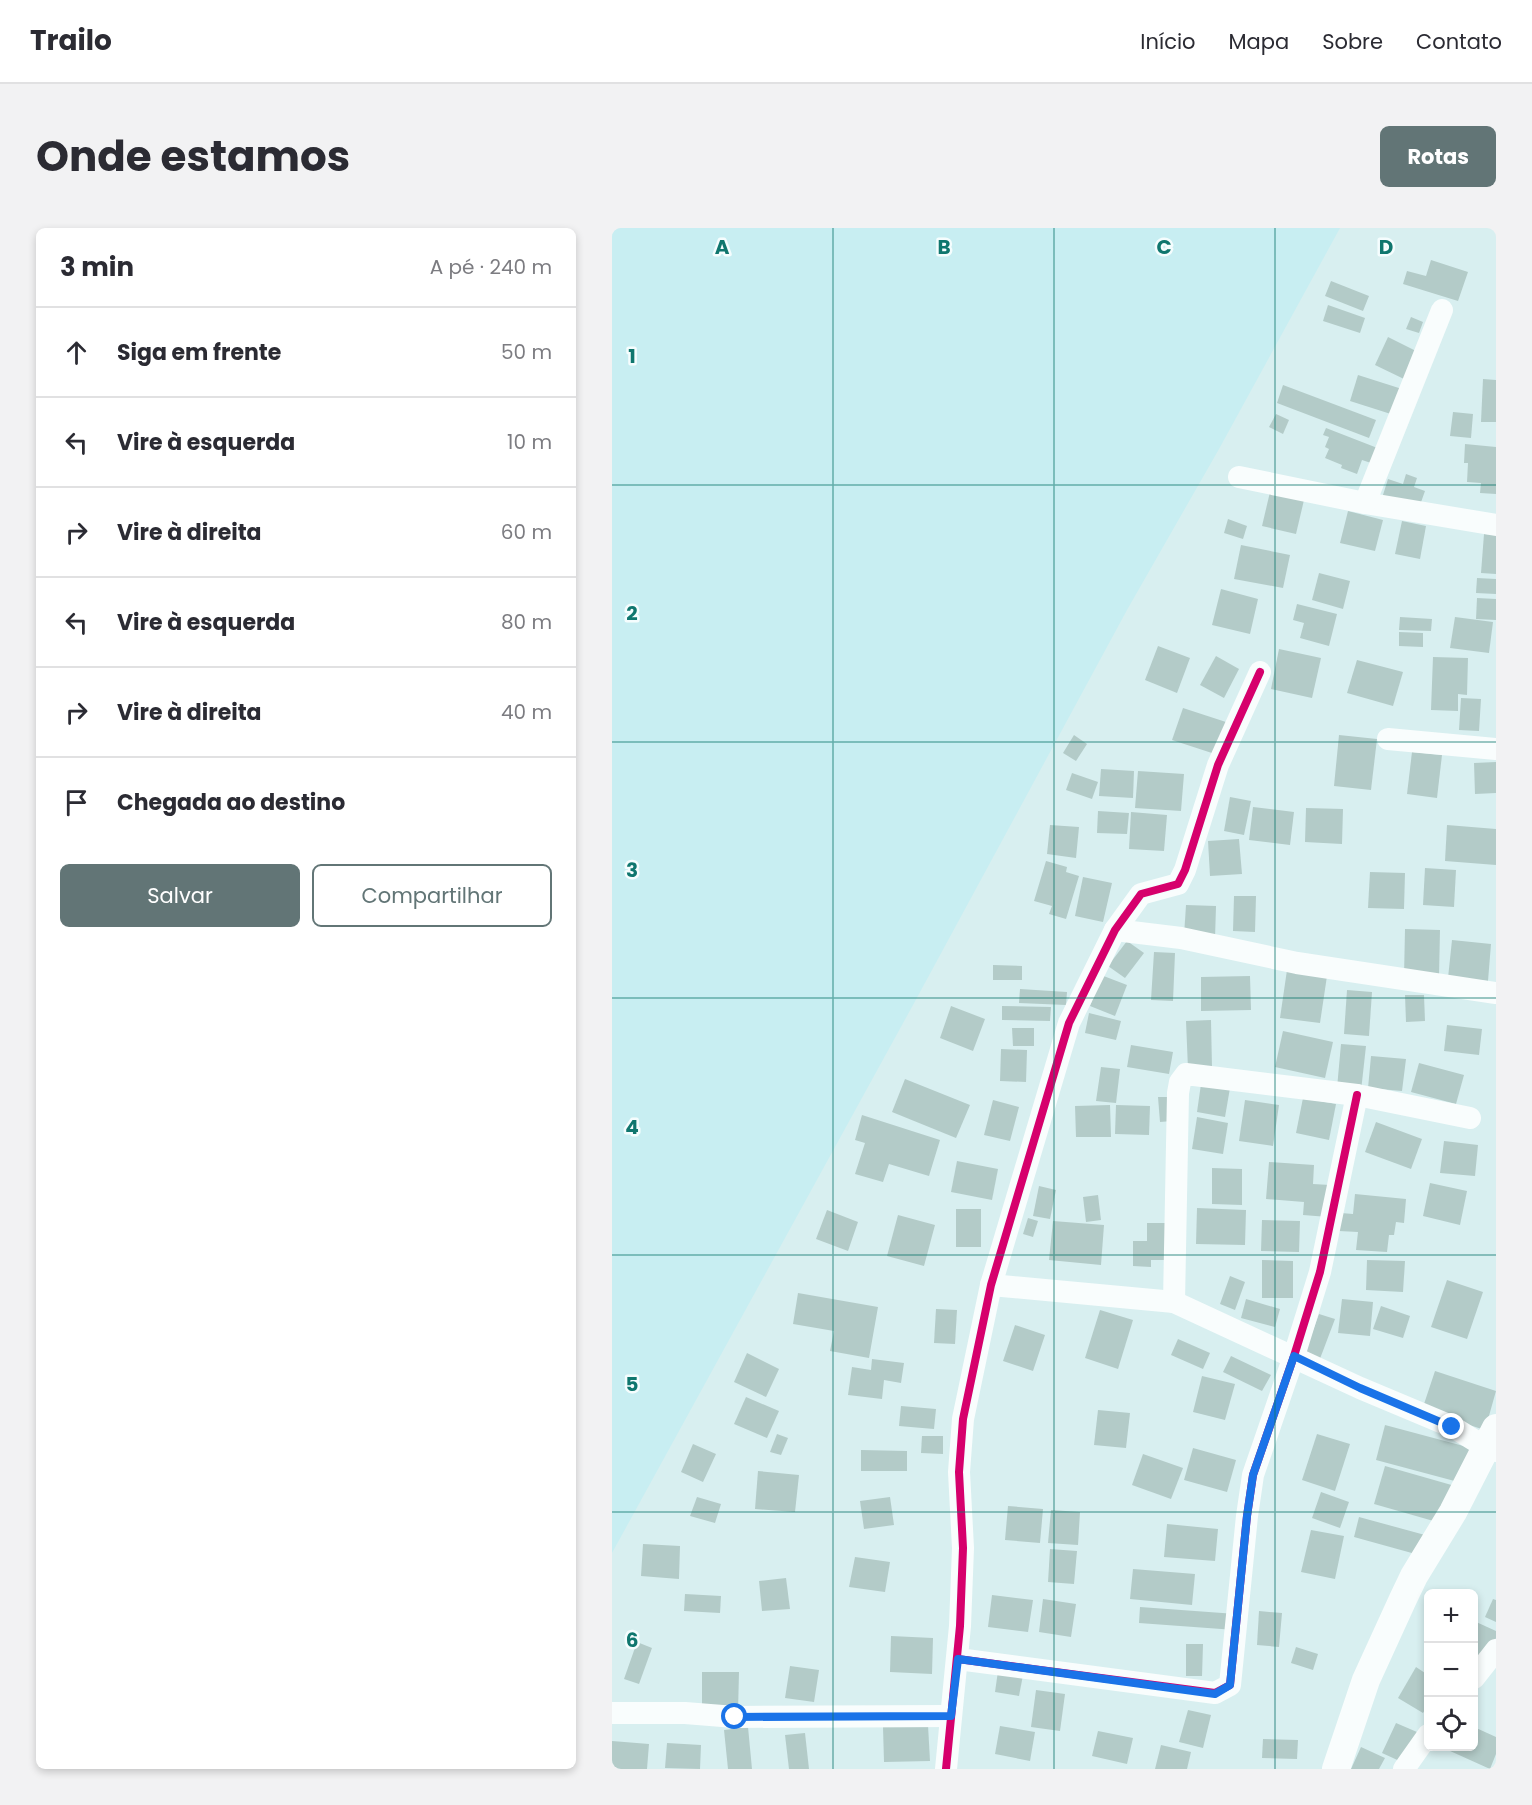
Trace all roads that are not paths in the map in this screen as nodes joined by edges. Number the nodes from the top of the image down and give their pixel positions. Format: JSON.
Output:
{"nodes":[{"id":1,"x":1442,"y":310,"type":"dead end"},
{"id":2,"x":1239,"y":477,"type":"dead end"},
{"id":3,"x":1365,"y":503,"type":"junction"},
{"id":4,"x":1496,"y":525,"type":"edge"},
{"id":5,"x":1260,"y":672,"type":"dead end"},
{"id":6,"x":1388,"y":739,"type":"dead end"},
{"id":7,"x":1496,"y":749,"type":"edge"},
{"id":8,"x":1116,"y":930,"type":"junction"},
{"id":9,"x":1496,"y":993,"type":"edge"},
{"id":10,"x":1357,"y":1095,"type":"junction"},
{"id":11,"x":1470,"y":1118,"type":"dead end"},
{"id":12,"x":991,"y":1285,"type":"junction"},
{"id":13,"x":1174,"y":1302,"type":"junction"},
{"id":14,"x":1294,"y":1356,"type":"junction"},
{"id":15,"x":1492,"y":1442,"type":"edge"},
{"id":16,"x":1496,"y":1650,"type":"edge"},
{"id":17,"x":958,"y":1659,"type":"junction"},
{"id":18,"x":1478,"y":1672,"type":"edge"},
{"id":19,"x":612,"y":1713,"type":"edge"},
{"id":20,"x":951,"y":1716,"type":"junction"},
{"id":21,"x":1424,"y":1741,"type":"edge"},
{"id":22,"x":946,"y":1769,"type":"edge"},
{"id":23,"x":1336,"y":1769,"type":"edge"},
{"id":24,"x":1404,"y":1769,"type":"edge"}],
"edges":[{"from":1,"to":3,"type":"street"},
{"from":2,"to":3,"type":"street"},
{"from":3,"to":4,"type":"street"},
{"from":5,"to":8,"type":"street"},
{"from":6,"to":7,"type":"street"},
{"from":8,"to":9,"type":"street"},
{"from":8,"to":12,"type":"street"},
{"from":10,"to":11,"type":"street"},
{"from":10,"to":13,"type":"street"},
{"from":10,"to":14,"type":"street"},
{"from":12,"to":13,"type":"street"},
{"from":12,"to":17,"type":"street"},
{"from":13,"to":14,"type":"street"},
{"from":14,"to":15,"type":"street"},
{"from":14,"to":17,"type":"street"},
{"from":15,"to":23,"type":"street"},
{"from":16,"to":18,"type":"street"},
{"from":17,"to":20,"type":"street"},
{"from":19,"to":20,"type":"street"},
{"from":20,"to":22,"type":"street"},
{"from":21,"to":24,"type":"street"}]}
